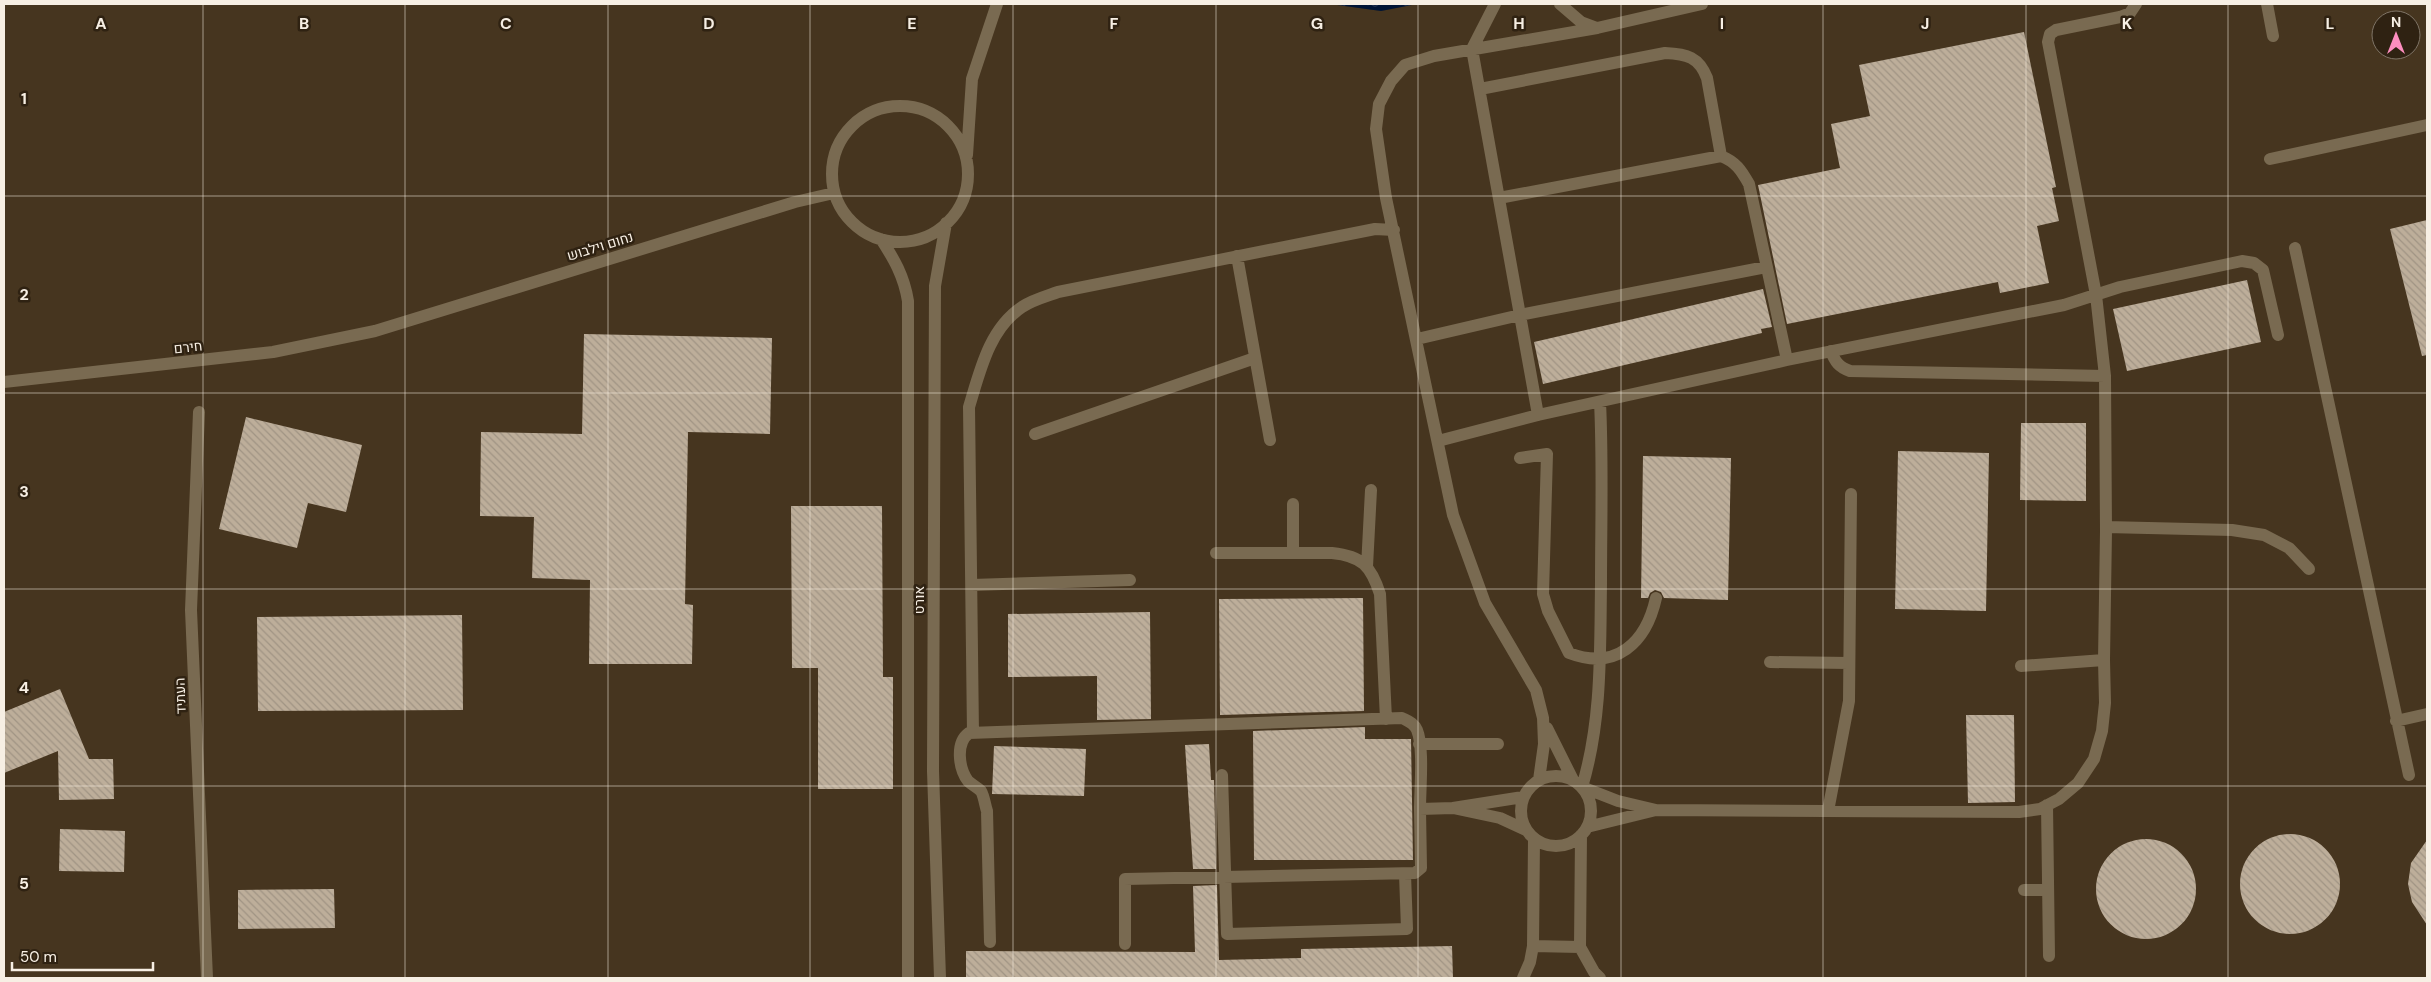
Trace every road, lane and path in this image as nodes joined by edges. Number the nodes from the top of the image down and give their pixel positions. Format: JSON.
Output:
{"nodes":[{"id":1,"x":997,"y":4,"type":"edge"},
{"id":2,"x":1495,"y":4,"type":"edge"},
{"id":3,"x":1560,"y":4,"type":"edge"},
{"id":4,"x":1702,"y":4,"type":"edge"},
{"id":5,"x":2136,"y":4,"type":"edge"},
{"id":6,"x":2267,"y":4,"type":"edge"},
{"id":7,"x":1597,"y":28,"type":"junction"},
{"id":8,"x":2273,"y":36,"type":"dead end"},
{"id":9,"x":1472,"y":50,"type":"junction"},
{"id":10,"x":1480,"y":89,"type":"junction"},
{"id":11,"x":2427,"y":125,"type":"edge"},
{"id":12,"x":1721,"y":156,"type":"junction"},
{"id":13,"x":2270,"y":159,"type":"dead end"},
{"id":14,"x":967,"y":160,"type":"junction"},
{"id":15,"x":834,"y":193,"type":"junction"},
{"id":16,"x":1499,"y":198,"type":"junction"},
{"id":17,"x":946,"y":223,"type":"junction"},
{"id":18,"x":1394,"y":230,"type":"junction"},
{"id":19,"x":881,"y":239,"type":"junction"},
{"id":20,"x":2296,"y":248,"type":"dead end"},
{"id":21,"x":1237,"y":256,"type":"junction"},
{"id":22,"x":1766,"y":267,"type":"junction"},
{"id":23,"x":2096,"y":295,"type":"junction"},
{"id":24,"x":1520,"y":315,"type":"junction"},
{"id":25,"x":375,"y":331,"type":"joint"},
{"id":26,"x":2278,"y":335,"type":"dead end"},
{"id":27,"x":1417,"y":339,"type":"junction"},
{"id":28,"x":1831,"y":351,"type":"junction"},
{"id":29,"x":1255,"y":358,"type":"junction"},
{"id":30,"x":1787,"y":360,"type":"junction"},
{"id":31,"x":2105,"y":376,"type":"junction"},
{"id":32,"x":4,"y":382,"type":"edge"},
{"id":33,"x":1600,"y":402,"type":"junction"},
{"id":34,"x":199,"y":412,"type":"dead end"},
{"id":35,"x":1538,"y":415,"type":"junction"},
{"id":36,"x":1035,"y":434,"type":"dead end"},
{"id":37,"x":1270,"y":440,"type":"dead end"},
{"id":38,"x":1438,"y":441,"type":"junction"},
{"id":39,"x":1520,"y":458,"type":"dead end"},
{"id":40,"x":1371,"y":490,"type":"dead end"},
{"id":41,"x":1851,"y":494,"type":"dead end"},
{"id":42,"x":1292,"y":504,"type":"dead end"},
{"id":43,"x":2106,"y":527,"type":"junction"},
{"id":44,"x":1293,"y":552,"type":"junction"},
{"id":45,"x":1216,"y":553,"type":"dead end"},
{"id":46,"x":1367,"y":567,"type":"junction"},
{"id":47,"x":2309,"y":569,"type":"dead end"},
{"id":48,"x":1130,"y":580,"type":"dead end"},
{"id":49,"x":972,"y":584,"type":"junction"},
{"id":50,"x":1656,"y":598,"type":"dead end"},
{"id":51,"x":1600,"y":657,"type":"junction"},
{"id":52,"x":2104,"y":660,"type":"junction"},
{"id":53,"x":1770,"y":662,"type":"dead end"},
{"id":54,"x":1849,"y":663,"type":"junction"},
{"id":55,"x":2021,"y":666,"type":"dead end"},
{"id":56,"x":2427,"y":714,"type":"edge"},
{"id":57,"x":1543,"y":718,"type":"junction"},
{"id":58,"x":1386,"y":719,"type":"junction"},
{"id":59,"x":2396,"y":721,"type":"junction"},
{"id":60,"x":973,"y":733,"type":"junction"},
{"id":61,"x":1419,"y":744,"type":"junction"},
{"id":62,"x":1498,"y":744,"type":"dead end"},
{"id":63,"x":1222,"y":775,"type":"dead end"},
{"id":64,"x":2409,"y":775,"type":"dead end"},
{"id":65,"x":1539,"y":780,"type":"junction"},
{"id":66,"x":1578,"y":783,"type":"junction"},
{"id":67,"x":1523,"y":797,"type":"junction"},
{"id":68,"x":2047,"y":805,"type":"junction"},
{"id":69,"x":1453,"y":808,"type":"junction"},
{"id":70,"x":1420,"y":809,"type":"junction"},
{"id":71,"x":1656,"y":810,"type":"junction"},
{"id":72,"x":1828,"y":811,"type":"junction"},
{"id":73,"x":1584,"y":831,"type":"junction"},
{"id":74,"x":1530,"y":834,"type":"junction"},
{"id":75,"x":1405,"y":874,"type":"junction"},
{"id":76,"x":1225,"y":877,"type":"junction"},
{"id":77,"x":2024,"y":890,"type":"dead end"},
{"id":78,"x":2048,"y":890,"type":"junction"},
{"id":79,"x":990,"y":942,"type":"dead end"},
{"id":80,"x":1125,"y":944,"type":"dead end"},
{"id":81,"x":1533,"y":946,"type":"junction"},
{"id":82,"x":1580,"y":947,"type":"junction"},
{"id":83,"x":2049,"y":956,"type":"dead end"},
{"id":84,"x":207,"y":978,"type":"edge"},
{"id":85,"x":908,"y":978,"type":"edge"},
{"id":86,"x":940,"y":978,"type":"edge"},
{"id":87,"x":1522,"y":978,"type":"edge"},
{"id":88,"x":1600,"y":978,"type":"edge"}],
"edges":[{"from":1,"to":14,"type":"street"},
{"from":2,"to":9,"type":"street"},
{"from":3,"to":7,"type":"street"},
{"from":4,"to":7,"type":"street"},
{"from":5,"to":23,"type":"street"},
{"from":6,"to":8,"type":"street"},
{"from":7,"to":9,"type":"street"},
{"from":9,"to":10,"type":"street"},
{"from":9,"to":18,"type":"street"},
{"from":10,"to":12,"type":"street"},
{"from":10,"to":16,"type":"street"},
{"from":11,"to":13,"type":"street"},
{"from":12,"to":16,"type":"street"},
{"from":12,"to":22,"type":"street"},
{"from":14,"to":15,"type":"street"},
{"from":14,"to":17,"type":"street"},
{"from":15,"to":19,"type":"street"},
{"from":15,"to":25,"type":"street","name":"נחום וילבוש"},
{"from":16,"to":24,"type":"street"},
{"from":17,"to":19,"type":"street"},
{"from":17,"to":86,"type":"street","name":"אורט"},
{"from":18,"to":21,"type":"street"},
{"from":18,"to":27,"type":"street"},
{"from":19,"to":85,"type":"street","name":"אורט"},
{"from":20,"to":59,"type":"street"},
{"from":21,"to":29,"type":"street"},
{"from":21,"to":49,"type":"street"},
{"from":22,"to":24,"type":"street"},
{"from":22,"to":30,"type":"street"},
{"from":23,"to":26,"type":"street"},
{"from":23,"to":28,"type":"street"},
{"from":23,"to":31,"type":"street"},
{"from":24,"to":27,"type":"street"},
{"from":24,"to":35,"type":"street"},
{"from":25,"to":32,"type":"street","name":"חירם"},
{"from":27,"to":38,"type":"street"},
{"from":28,"to":30,"type":"street"},
{"from":28,"to":31,"type":"street"},
{"from":29,"to":36,"type":"street"},
{"from":29,"to":37,"type":"street"},
{"from":30,"to":33,"type":"street"},
{"from":31,"to":43,"type":"street"},
{"from":33,"to":35,"type":"street"},
{"from":33,"to":51,"type":"street"},
{"from":34,"to":84,"type":"street","name":"העתיד"},
{"from":35,"to":38,"type":"street"},
{"from":38,"to":57,"type":"street"},
{"from":39,"to":51,"type":"street"},
{"from":40,"to":46,"type":"street"},
{"from":41,"to":54,"type":"street"},
{"from":42,"to":44,"type":"street"},
{"from":43,"to":47,"type":"street"},
{"from":43,"to":52,"type":"street"},
{"from":44,"to":45,"type":"street"},
{"from":44,"to":46,"type":"street"},
{"from":46,"to":58,"type":"street"},
{"from":48,"to":49,"type":"street"},
{"from":49,"to":60,"type":"street"},
{"from":50,"to":51,"type":"street"},
{"from":51,"to":66,"type":"street"},
{"from":52,"to":55,"type":"street"},
{"from":52,"to":68,"type":"street"},
{"from":53,"to":54,"type":"street"},
{"from":54,"to":72,"type":"street"},
{"from":56,"to":59,"type":"street"},
{"from":57,"to":65,"type":"street"},
{"from":57,"to":66,"type":"street"},
{"from":58,"to":60,"type":"street"},
{"from":58,"to":61,"type":"street"},
{"from":59,"to":64,"type":"street"},
{"from":60,"to":79,"type":"street"},
{"from":61,"to":62,"type":"street"},
{"from":61,"to":70,"type":"street"},
{"from":63,"to":76,"type":"street"},
{"from":65,"to":66,"type":"street"},
{"from":65,"to":67,"type":"street"},
{"from":66,"to":71,"type":"street"},
{"from":66,"to":73,"type":"street"},
{"from":67,"to":69,"type":"street"},
{"from":67,"to":74,"type":"street"},
{"from":68,"to":72,"type":"street"},
{"from":68,"to":78,"type":"street"},
{"from":69,"to":70,"type":"street"},
{"from":69,"to":74,"type":"street"},
{"from":70,"to":75,"type":"street"},
{"from":71,"to":72,"type":"street"},
{"from":71,"to":73,"type":"street"},
{"from":73,"to":74,"type":"street"},
{"from":73,"to":82,"type":"street"},
{"from":74,"to":81,"type":"street"},
{"from":75,"to":76,"type":"street"},
{"from":75,"to":76,"type":"street"},
{"from":76,"to":80,"type":"street"},
{"from":77,"to":78,"type":"street"},
{"from":78,"to":83,"type":"street"},
{"from":81,"to":82,"type":"street"},
{"from":81,"to":87,"type":"street"},
{"from":82,"to":88,"type":"street"}]}
